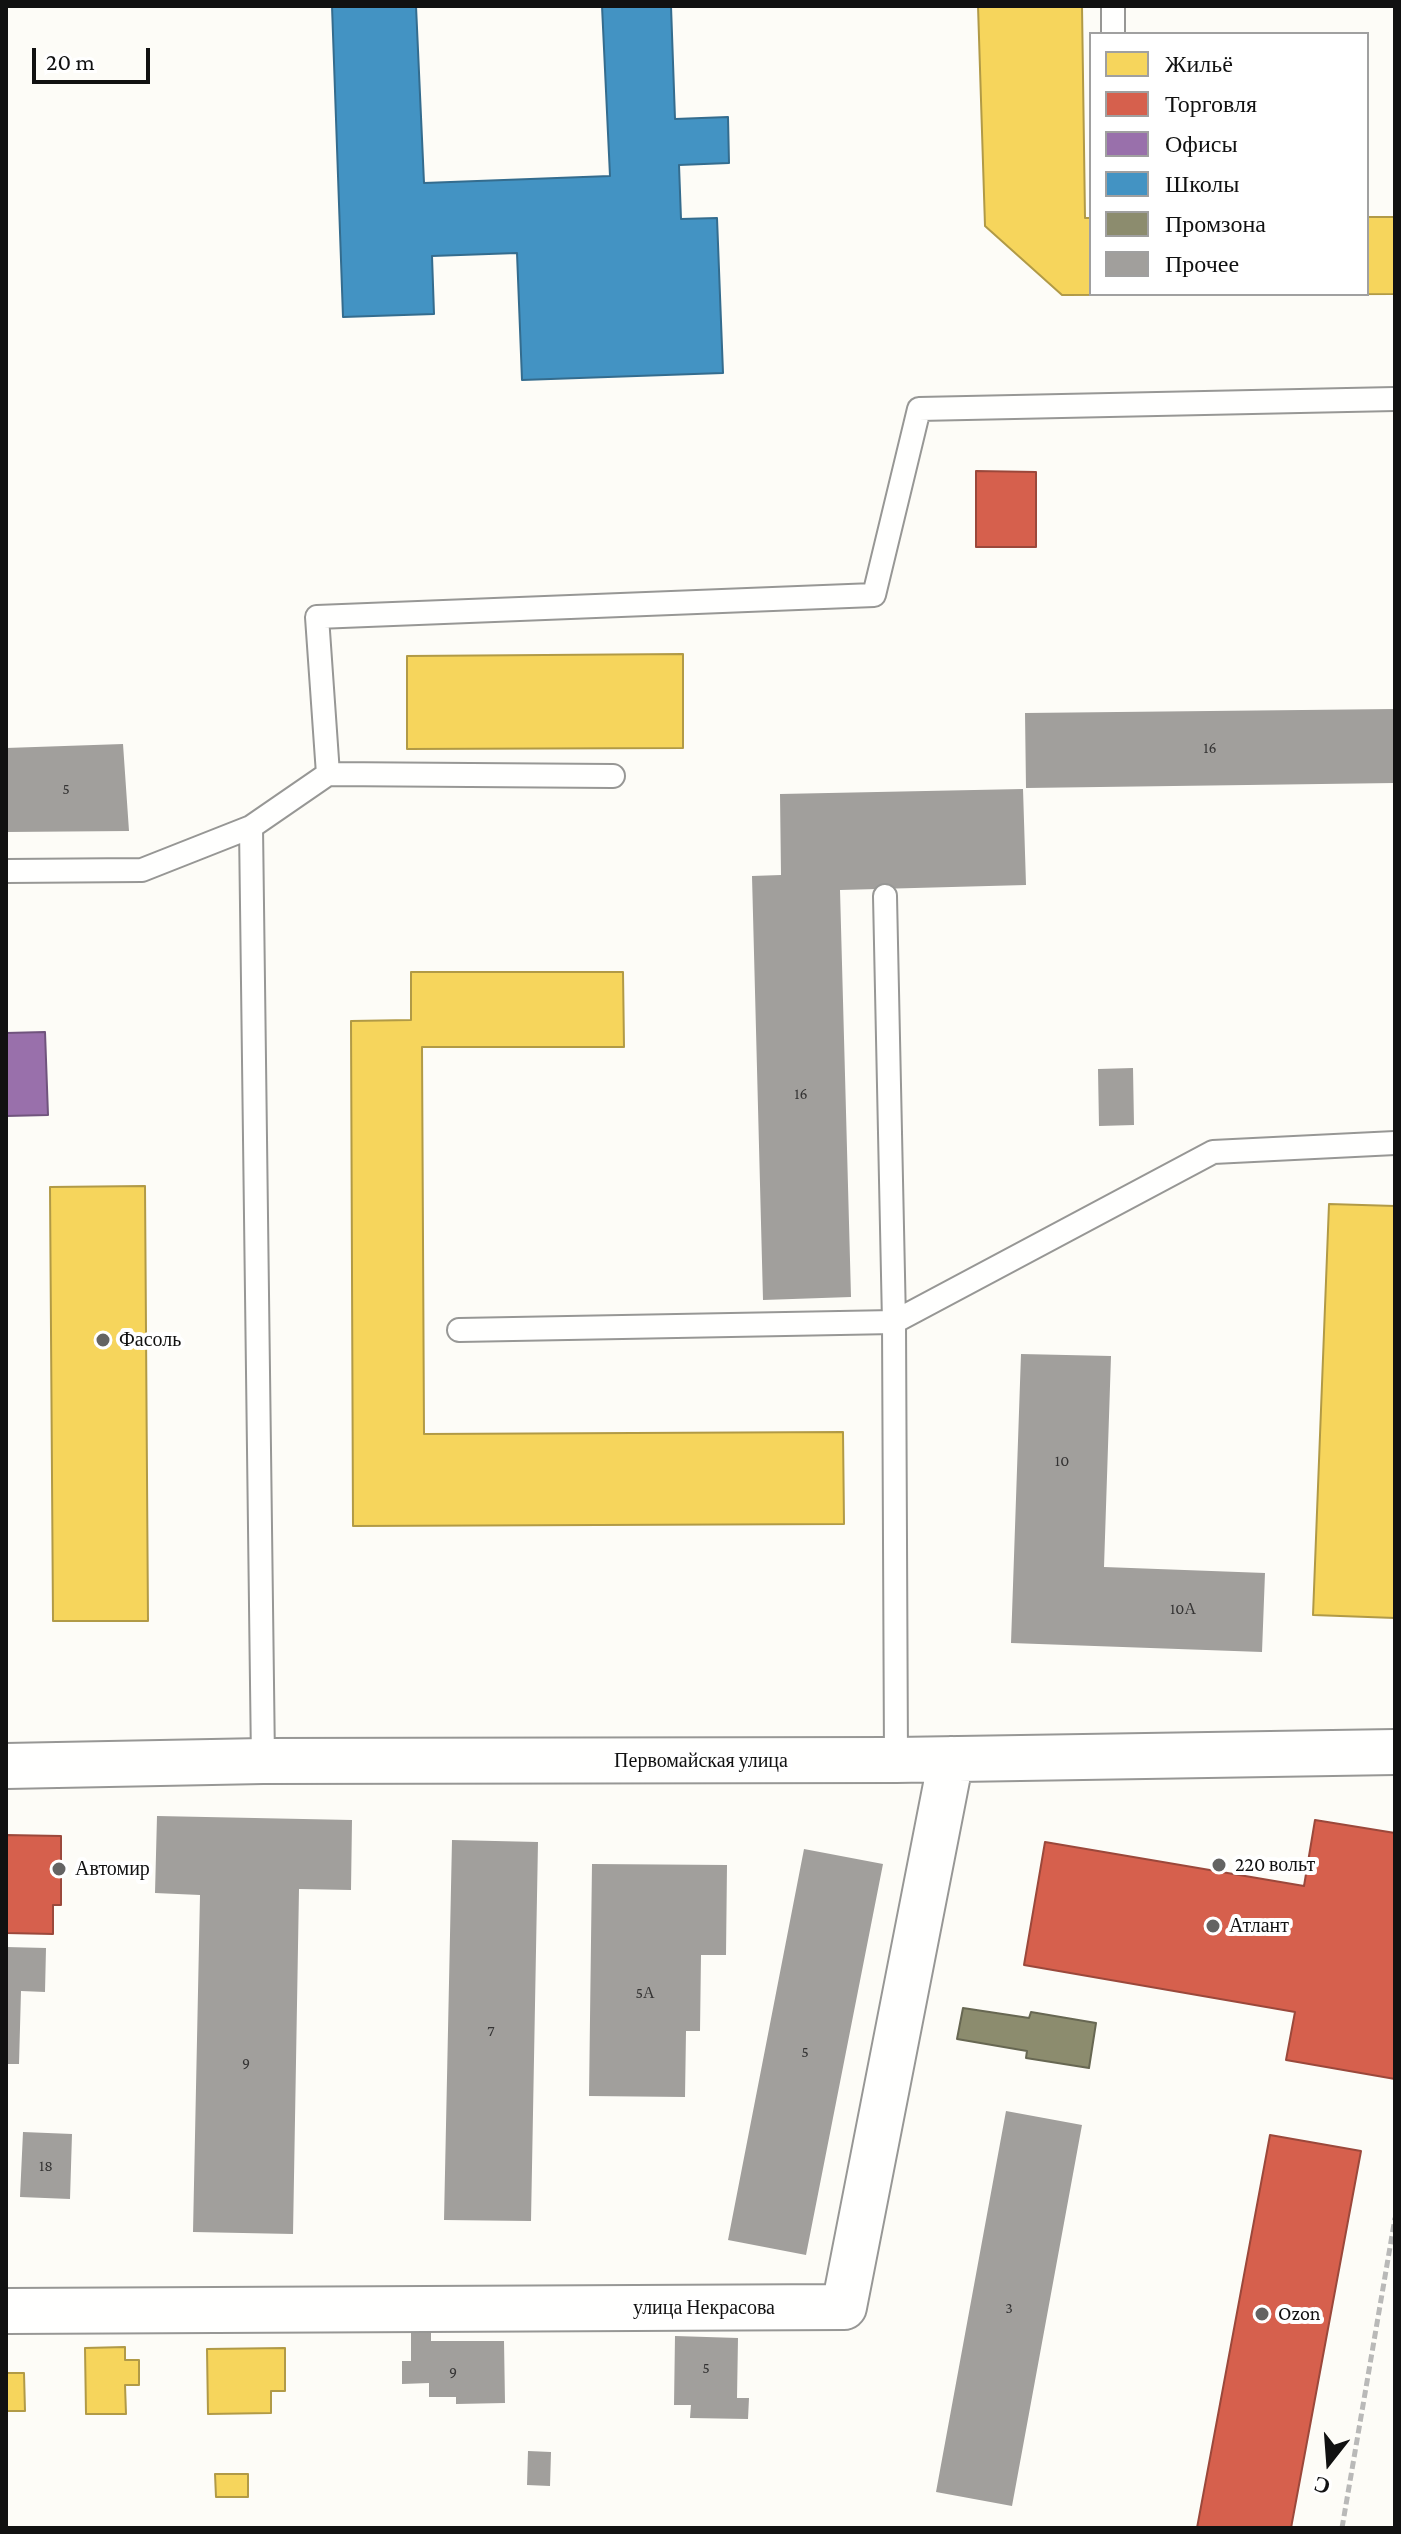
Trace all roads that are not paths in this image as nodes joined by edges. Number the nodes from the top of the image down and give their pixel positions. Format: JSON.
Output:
{"nodes":[{"id":1,"x":1113,"y":6,"type":"edge"},
{"id":2,"x":1113,"y":32,"type":"edge"},
{"id":3,"x":1395,"y":399,"type":"edge"},
{"id":4,"x":328,"y":774,"type":"junction"},
{"id":5,"x":613,"y":776,"type":"dead end"},
{"id":6,"x":251,"y":827,"type":"junction"},
{"id":7,"x":6,"y":871,"type":"edge"},
{"id":8,"x":885,"y":896,"type":"dead end"},
{"id":9,"x":1395,"y":1143,"type":"edge"},
{"id":10,"x":894,"y":1322,"type":"junction"},
{"id":11,"x":459,"y":1330,"type":"dead end"},
{"id":12,"x":1395,"y":1752,"type":"edge"},
{"id":13,"x":951,"y":1759,"type":"junction"},
{"id":14,"x":896,"y":1760,"type":"junction"},
{"id":15,"x":263,"y":1761,"type":"junction"},
{"id":16,"x":6,"y":1766,"type":"edge"},
{"id":17,"x":6,"y":2311,"type":"edge"}],
"edges":[{"from":1,"to":2,"type":"lane"},
{"from":3,"to":4,"type":"lane"},
{"from":4,"to":5,"type":"lane"},
{"from":4,"to":6,"type":"lane"},
{"from":6,"to":7,"type":"lane"},
{"from":6,"to":15,"type":"lane"},
{"from":8,"to":10,"type":"lane"},
{"from":9,"to":10,"type":"lane"},
{"from":10,"to":11,"type":"lane"},
{"from":10,"to":14,"type":"lane"},
{"from":12,"to":13,"type":"street","name":"Первомайская улица"},
{"from":13,"to":14,"type":"street","name":"Первомайская улица"},
{"from":13,"to":17,"type":"street","name":"улица Некрасова"},
{"from":14,"to":15,"type":"street","name":"Первомайская улица"},
{"from":15,"to":16,"type":"street","name":"Первомайская улица"}]}
